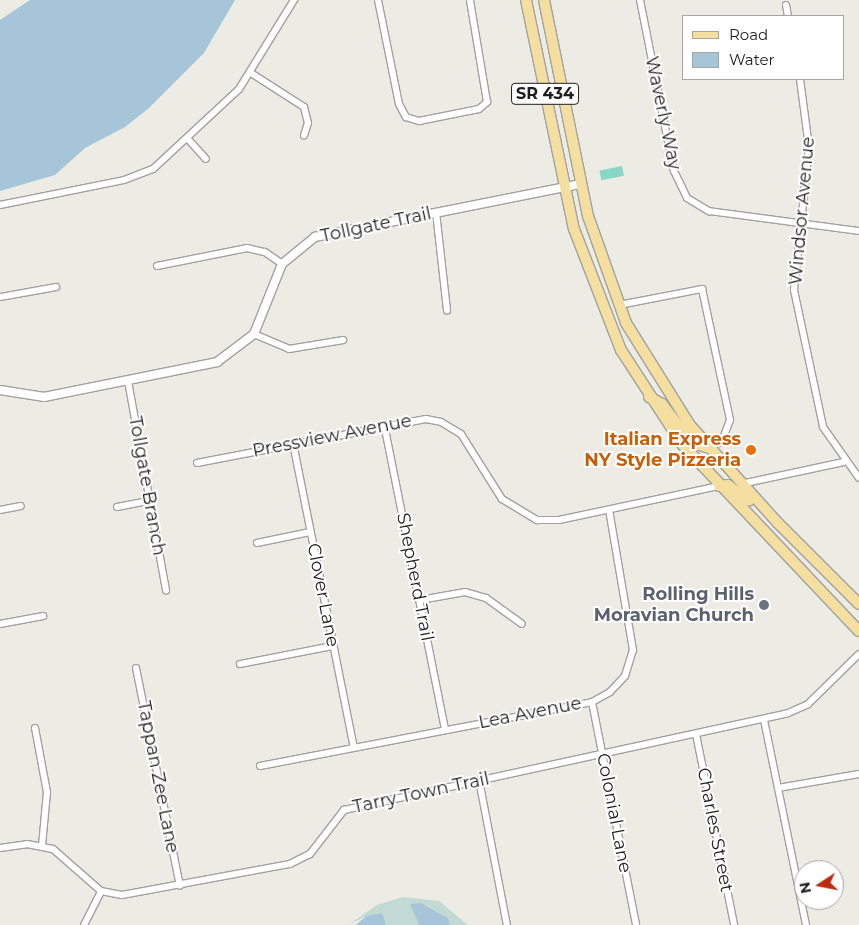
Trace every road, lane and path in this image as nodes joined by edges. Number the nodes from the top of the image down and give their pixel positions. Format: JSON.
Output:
{"nodes":[{"id":1,"x":294,"y":0,"type":"edge"},
{"id":2,"x":378,"y":0,"type":"edge"},
{"id":3,"x":470,"y":0,"type":"edge"},
{"id":4,"x":526,"y":0,"type":"edge"},
{"id":5,"x":544,"y":0,"type":"edge"},
{"id":6,"x":640,"y":0,"type":"edge"},
{"id":7,"x":786,"y":5,"type":"dead end"},
{"id":8,"x":788,"y":15,"type":"edge"},
{"id":9,"x":251,"y":73,"type":"junction"},
{"id":10,"x":800,"y":80,"type":"edge"},
{"id":11,"x":304,"y":135,"type":"dead end"},
{"id":12,"x":187,"y":138,"type":"junction"},
{"id":13,"x":206,"y":159,"type":"dead end"},
{"id":14,"x":581,"y":184,"type":"junction"},
{"id":15,"x":564,"y":188,"type":"junction"},
{"id":16,"x":0,"y":206,"type":"edge"},
{"id":17,"x":436,"y":212,"type":"junction"},
{"id":18,"x":798,"y":224,"type":"junction"},
{"id":19,"x":859,"y":231,"type":"edge"},
{"id":20,"x":282,"y":264,"type":"junction"},
{"id":21,"x":157,"y":266,"type":"dead end"},
{"id":22,"x":56,"y":287,"type":"dead end"},
{"id":23,"x":0,"y":297,"type":"edge"},
{"id":24,"x":618,"y":305,"type":"junction"},
{"id":25,"x":447,"y":310,"type":"dead end"},
{"id":26,"x":254,"y":334,"type":"junction"},
{"id":27,"x":343,"y":340,"type":"dead end"},
{"id":28,"x":128,"y":381,"type":"junction"},
{"id":29,"x":0,"y":390,"type":"edge"},
{"id":30,"x":648,"y":397,"type":"junction"},
{"id":31,"x":384,"y":424,"type":"junction"},
{"id":32,"x":293,"y":443,"type":"junction"},
{"id":33,"x":709,"y":448,"type":"junction"},
{"id":34,"x":844,"y":462,"type":"junction"},
{"id":35,"x":197,"y":463,"type":"dead end"},
{"id":36,"x":859,"y":478,"type":"edge"},
{"id":37,"x":741,"y":484,"type":"junction"},
{"id":38,"x":719,"y":486,"type":"junction"},
{"id":39,"x":148,"y":501,"type":"junction"},
{"id":40,"x":21,"y":506,"type":"dead end"},
{"id":41,"x":117,"y":507,"type":"dead end"},
{"id":42,"x":0,"y":510,"type":"edge"},
{"id":43,"x":608,"y":510,"type":"junction"},
{"id":44,"x":777,"y":522,"type":"junction"},
{"id":45,"x":310,"y":532,"type":"junction"},
{"id":46,"x":257,"y":543,"type":"dead end"},
{"id":47,"x":166,"y":591,"type":"dead end"},
{"id":48,"x":420,"y":600,"type":"junction"},
{"id":49,"x":859,"y":604,"type":"edge"},
{"id":50,"x":43,"y":616,"type":"dead end"},
{"id":51,"x":0,"y":624,"type":"edge"},
{"id":52,"x":522,"y":624,"type":"dead end"},
{"id":53,"x":859,"y":631,"type":"edge"},
{"id":54,"x":333,"y":646,"type":"junction"},
{"id":55,"x":859,"y":654,"type":"edge"},
{"id":56,"x":240,"y":664,"type":"dead end"},
{"id":57,"x":136,"y":668,"type":"dead end"},
{"id":58,"x":592,"y":702,"type":"junction"},
{"id":59,"x":764,"y":720,"type":"junction"},
{"id":60,"x":35,"y":728,"type":"dead end"},
{"id":61,"x":445,"y":730,"type":"junction"},
{"id":62,"x":696,"y":734,"type":"junction"},
{"id":63,"x":354,"y":747,"type":"junction"},
{"id":64,"x":602,"y":756,"type":"junction"},
{"id":65,"x":260,"y":766,"type":"dead end"},
{"id":66,"x":859,"y":774,"type":"edge"},
{"id":67,"x":479,"y":780,"type":"junction"},
{"id":68,"x":778,"y":788,"type":"junction"},
{"id":69,"x":42,"y":846,"type":"junction"},
{"id":70,"x":0,"y":848,"type":"edge"},
{"id":71,"x":180,"y":886,"type":"junction"},
{"id":72,"x":101,"y":891,"type":"junction"},
{"id":73,"x":84,"y":925,"type":"edge"},
{"id":74,"x":507,"y":925,"type":"edge"},
{"id":75,"x":636,"y":925,"type":"edge"},
{"id":76,"x":734,"y":925,"type":"edge"},
{"id":77,"x":806,"y":925,"type":"edge"}],
"edges":[{"from":1,"to":9,"type":"street"},
{"from":2,"to":3,"type":"street"},
{"from":4,"to":15,"type":"main road","number":"SR 434"},
{"from":5,"to":14,"type":"main road","number":"SR 434"},
{"from":6,"to":18,"type":"street","name":"Waverly Way"},
{"from":7,"to":8,"type":"street"},
{"from":9,"to":11,"type":"street"},
{"from":9,"to":12,"type":"street"},
{"from":10,"to":18,"type":"street","name":"Windsor Avenue"},
{"from":12,"to":13,"type":"street"},
{"from":12,"to":16,"type":"street"},
{"from":14,"to":15,"type":"street","name":"Tollgate Trail"},
{"from":14,"to":24,"type":"main road","number":"SR 434"},
{"from":15,"to":17,"type":"street","name":"Tollgate Trail"},
{"from":15,"to":30,"type":"main road","number":"SR 434"},
{"from":17,"to":20,"type":"street","name":"Tollgate Trail"},
{"from":17,"to":25,"type":"street"},
{"from":18,"to":19,"type":"street","name":"Waverly Way"},
{"from":18,"to":34,"type":"street","name":"Windsor Avenue"},
{"from":20,"to":21,"type":"street"},
{"from":20,"to":26,"type":"street","name":"Tollgate Trail"},
{"from":22,"to":23,"type":"street"},
{"from":24,"to":33,"type":"main road","number":"SR 434"},
{"from":24,"to":33,"type":"street"},
{"from":26,"to":27,"type":"street"},
{"from":26,"to":28,"type":"street"},
{"from":28,"to":29,"type":"street"},
{"from":28,"to":39,"type":"street","name":"Tollgate Branch"},
{"from":30,"to":33,"type":"main road"},
{"from":30,"to":38,"type":"main road","number":"SR 434"},
{"from":31,"to":32,"type":"street","name":"Pressview Avenue"},
{"from":31,"to":43,"type":"street","name":"Pressview Avenue"},
{"from":31,"to":48,"type":"street","name":"Shepherd Trail"},
{"from":32,"to":35,"type":"street","name":"Pressview Avenue"},
{"from":32,"to":45,"type":"street","name":"Clover Lane"},
{"from":33,"to":37,"type":"main road","number":"SR 434"},
{"from":34,"to":36,"type":"street","name":"Windsor Avenue"},
{"from":34,"to":37,"type":"street"},
{"from":37,"to":44,"type":"main road","number":"SR 434"},
{"from":38,"to":43,"type":"street","name":"Pressview Avenue"},
{"from":38,"to":44,"type":"main road"},
{"from":38,"to":53,"type":"main road","number":"SR 434"},
{"from":39,"to":41,"type":"street"},
{"from":39,"to":47,"type":"street","name":"Tollgate Branch"},
{"from":40,"to":42,"type":"street"},
{"from":43,"to":58,"type":"street","name":"Lea Avenue"},
{"from":44,"to":49,"type":"main road","number":"SR 434"},
{"from":45,"to":46,"type":"street"},
{"from":45,"to":54,"type":"street","name":"Clover Lane"},
{"from":48,"to":52,"type":"street"},
{"from":48,"to":61,"type":"street","name":"Shepherd Trail"},
{"from":50,"to":51,"type":"street"},
{"from":54,"to":56,"type":"street"},
{"from":54,"to":63,"type":"street","name":"Clover Lane"},
{"from":55,"to":59,"type":"street","name":"Tarry Town Trail"},
{"from":57,"to":71,"type":"street","name":"Tappan Zee Lane"},
{"from":58,"to":61,"type":"street","name":"Lea Avenue"},
{"from":58,"to":64,"type":"street","name":"Colonial Lane"},
{"from":59,"to":62,"type":"street","name":"Tarry Town Trail"},
{"from":59,"to":68,"type":"street"},
{"from":60,"to":69,"type":"street"},
{"from":61,"to":63,"type":"street","name":"Lea Avenue"},
{"from":62,"to":64,"type":"street","name":"Tarry Town Trail"},
{"from":62,"to":76,"type":"street","name":"Charles Street"},
{"from":63,"to":65,"type":"street","name":"Lea Avenue"},
{"from":64,"to":67,"type":"street","name":"Tarry Town Trail"},
{"from":64,"to":75,"type":"street","name":"Colonial Lane"},
{"from":66,"to":68,"type":"street"},
{"from":67,"to":71,"type":"street","name":"Tarry Town Trail"},
{"from":67,"to":74,"type":"street"},
{"from":68,"to":77,"type":"street"},
{"from":69,"to":70,"type":"street"},
{"from":69,"to":72,"type":"street"},
{"from":71,"to":72,"type":"street","name":"Tarry Town Trail"},
{"from":72,"to":73,"type":"street"}]}
